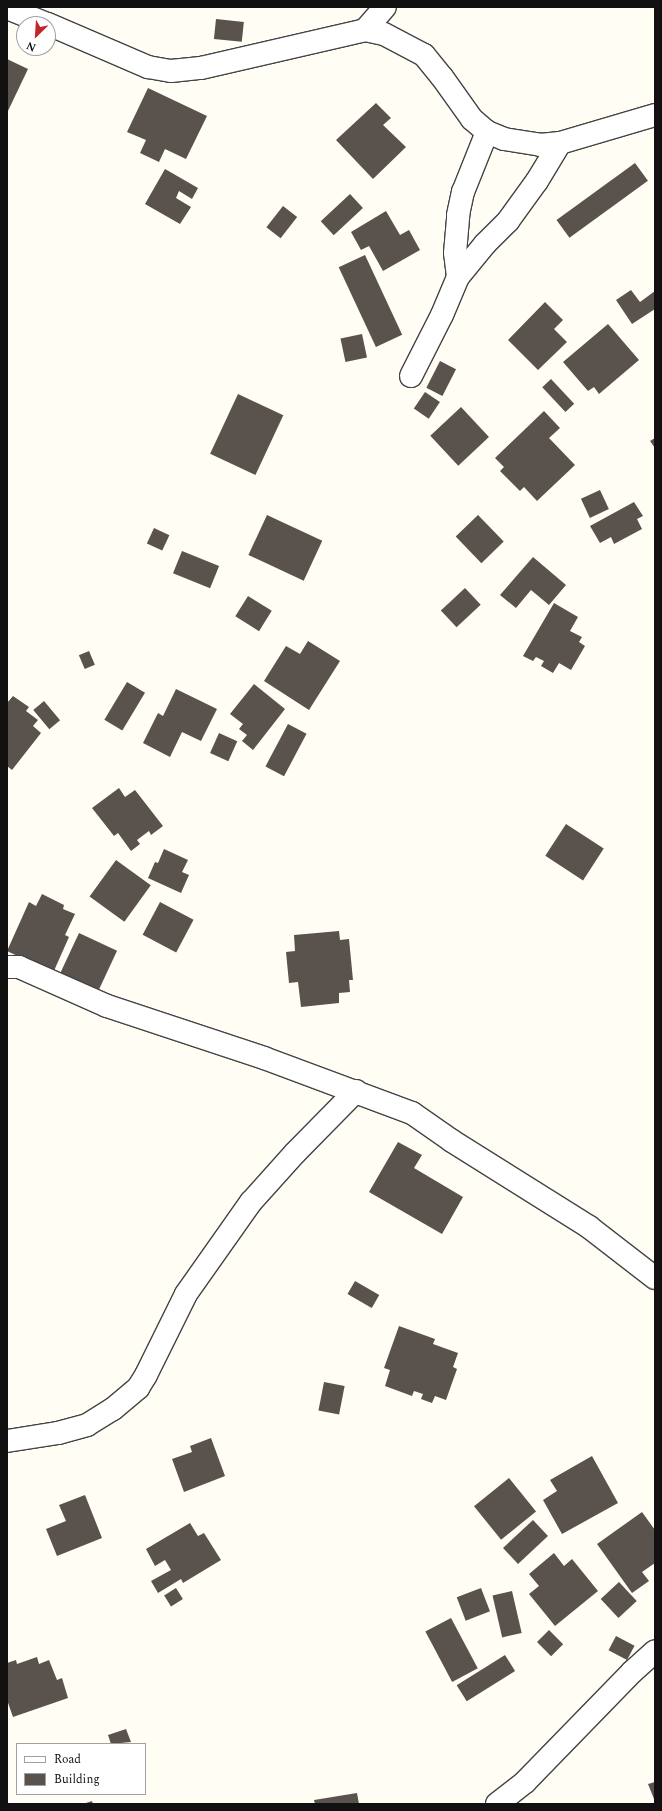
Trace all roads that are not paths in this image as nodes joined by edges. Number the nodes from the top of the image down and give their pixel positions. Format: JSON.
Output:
{"nodes":[{"id":1,"x":385,"y":7,"type":"edge"},
{"id":2,"x":7,"y":8,"type":"edge"},
{"id":3,"x":28,"y":16,"type":"edge"},
{"id":4,"x":56,"y":27,"type":"edge"},
{"id":5,"x":365,"y":30,"type":"junction"},
{"id":6,"x":655,"y":115,"type":"edge"},
{"id":7,"x":487,"y":132,"type":"junction"},
{"id":8,"x":560,"y":143,"type":"junction"},
{"id":9,"x":458,"y":277,"type":"junction"},
{"id":10,"x":411,"y":376,"type":"dead end"},
{"id":11,"x":7,"y":966,"type":"edge"},
{"id":12,"x":356,"y":1091,"type":"junction"},
{"id":13,"x":655,"y":1278,"type":"edge"},
{"id":14,"x":7,"y":1441,"type":"edge"},
{"id":15,"x":655,"y":1651,"type":"edge"},
{"id":16,"x":497,"y":1804,"type":"edge"}],
"edges":[{"from":1,"to":5,"type":"street"},
{"from":2,"to":3,"type":"street"},
{"from":4,"to":5,"type":"street"},
{"from":5,"to":7,"type":"street"},
{"from":6,"to":8,"type":"street"},
{"from":7,"to":8,"type":"street"},
{"from":7,"to":9,"type":"street"},
{"from":8,"to":9,"type":"street"},
{"from":9,"to":10,"type":"street"},
{"from":11,"to":12,"type":"street"},
{"from":12,"to":13,"type":"street"},
{"from":12,"to":14,"type":"street"},
{"from":15,"to":16,"type":"street"}]}
